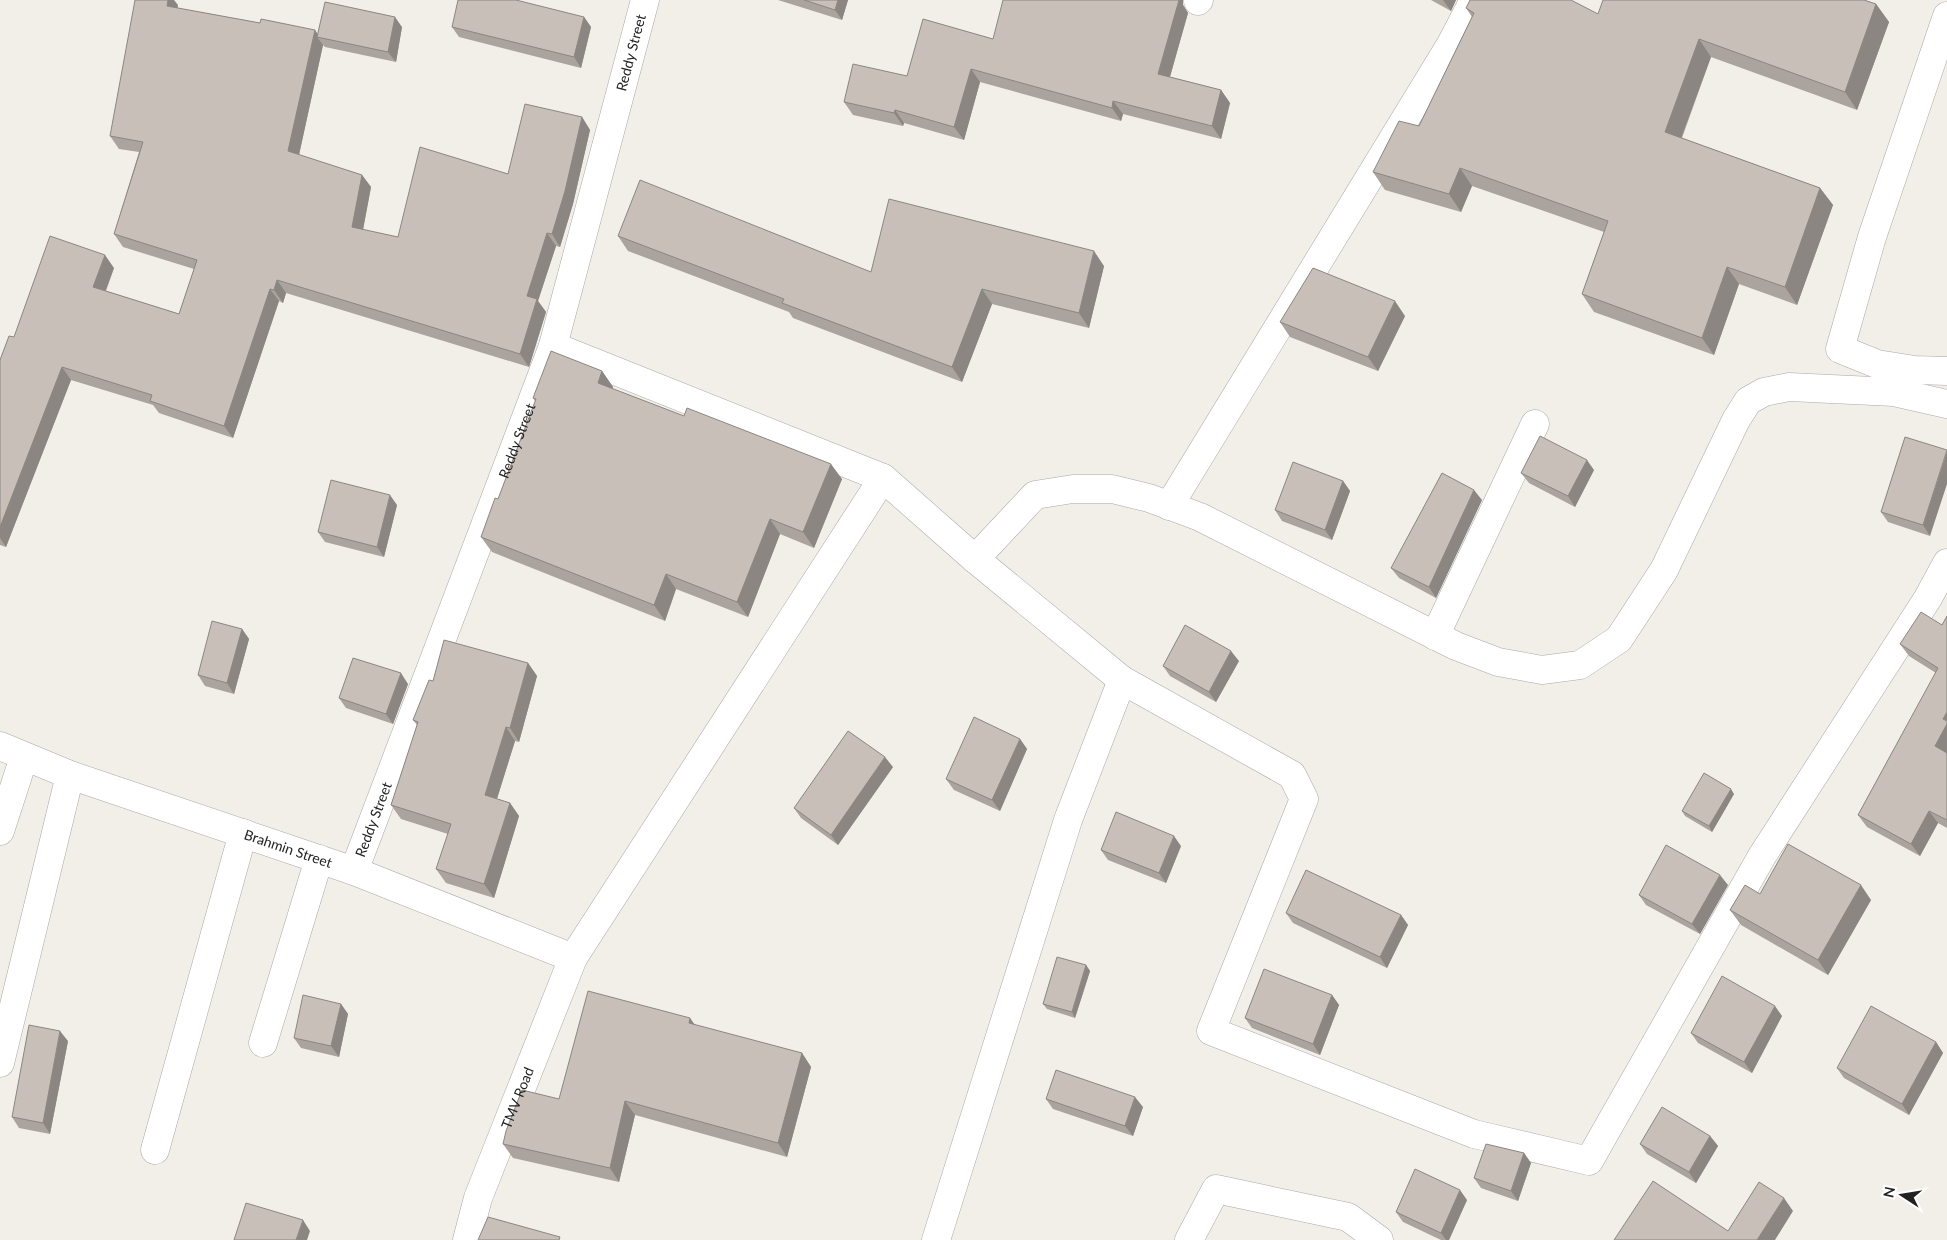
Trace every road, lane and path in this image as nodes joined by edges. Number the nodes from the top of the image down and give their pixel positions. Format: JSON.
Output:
{"nodes":[{"id":1,"x":645,"y":0,"type":"edge"},
{"id":2,"x":1474,"y":0,"type":"edge"},
{"id":3,"x":1947,"y":16,"type":"edge"},
{"id":4,"x":1937,"y":81,"type":"edge"},
{"id":5,"x":554,"y":346,"type":"junction"},
{"id":6,"x":1947,"y":371,"type":"edge"},
{"id":7,"x":1947,"y":404,"type":"edge"},
{"id":8,"x":1535,"y":424,"type":"dead end"},
{"id":9,"x":883,"y":478,"type":"junction"},
{"id":10,"x":1169,"y":506,"type":"junction"},
{"id":11,"x":974,"y":559,"type":"junction"},
{"id":12,"x":1947,"y":563,"type":"edge"},
{"id":13,"x":1435,"y":636,"type":"junction"},
{"id":14,"x":1122,"y":680,"type":"junction"},
{"id":15,"x":12,"y":752,"type":"edge"},
{"id":16,"x":70,"y":775,"type":"junction"},
{"id":17,"x":0,"y":831,"type":"edge"},
{"id":18,"x":243,"y":833,"type":"junction"},
{"id":19,"x":319,"y":859,"type":"junction"},
{"id":20,"x":354,"y":871,"type":"junction"},
{"id":21,"x":573,"y":958,"type":"junction"},
{"id":22,"x":263,"y":1043,"type":"dead end"},
{"id":23,"x":0,"y":1064,"type":"edge"},
{"id":24,"x":155,"y":1150,"type":"dead end"},
{"id":25,"x":467,"y":1240,"type":"edge"},
{"id":26,"x":936,"y":1240,"type":"edge"},
{"id":27,"x":1189,"y":1240,"type":"edge"},
{"id":28,"x":1379,"y":1240,"type":"edge"}],
"edges":[{"from":1,"to":5,"type":"street","name":"Reddy Street"},
{"from":2,"to":10,"type":"street"},
{"from":3,"to":4,"type":"street"},
{"from":4,"to":6,"type":"street"},
{"from":5,"to":9,"type":"street"},
{"from":5,"to":20,"type":"street","name":"Reddy Street"},
{"from":7,"to":13,"type":"street"},
{"from":8,"to":13,"type":"street"},
{"from":9,"to":11,"type":"street"},
{"from":9,"to":21,"type":"street","name":"TMV Road"},
{"from":10,"to":11,"type":"street"},
{"from":10,"to":13,"type":"street"},
{"from":11,"to":14,"type":"street"},
{"from":12,"to":14,"type":"street"},
{"from":14,"to":26,"type":"street"},
{"from":15,"to":16,"type":"street","name":"Brahmin Street"},
{"from":15,"to":17,"type":"street"},
{"from":16,"to":18,"type":"street","name":"Brahmin Street"},
{"from":16,"to":23,"type":"street"},
{"from":18,"to":19,"type":"street","name":"Brahmin Street"},
{"from":18,"to":24,"type":"street"},
{"from":19,"to":20,"type":"street","name":"Brahmin Street"},
{"from":19,"to":22,"type":"street"},
{"from":20,"to":21,"type":"street","name":"Brahmin Street"},
{"from":21,"to":25,"type":"street","name":"TMV Road"},
{"from":27,"to":28,"type":"street"}]}
